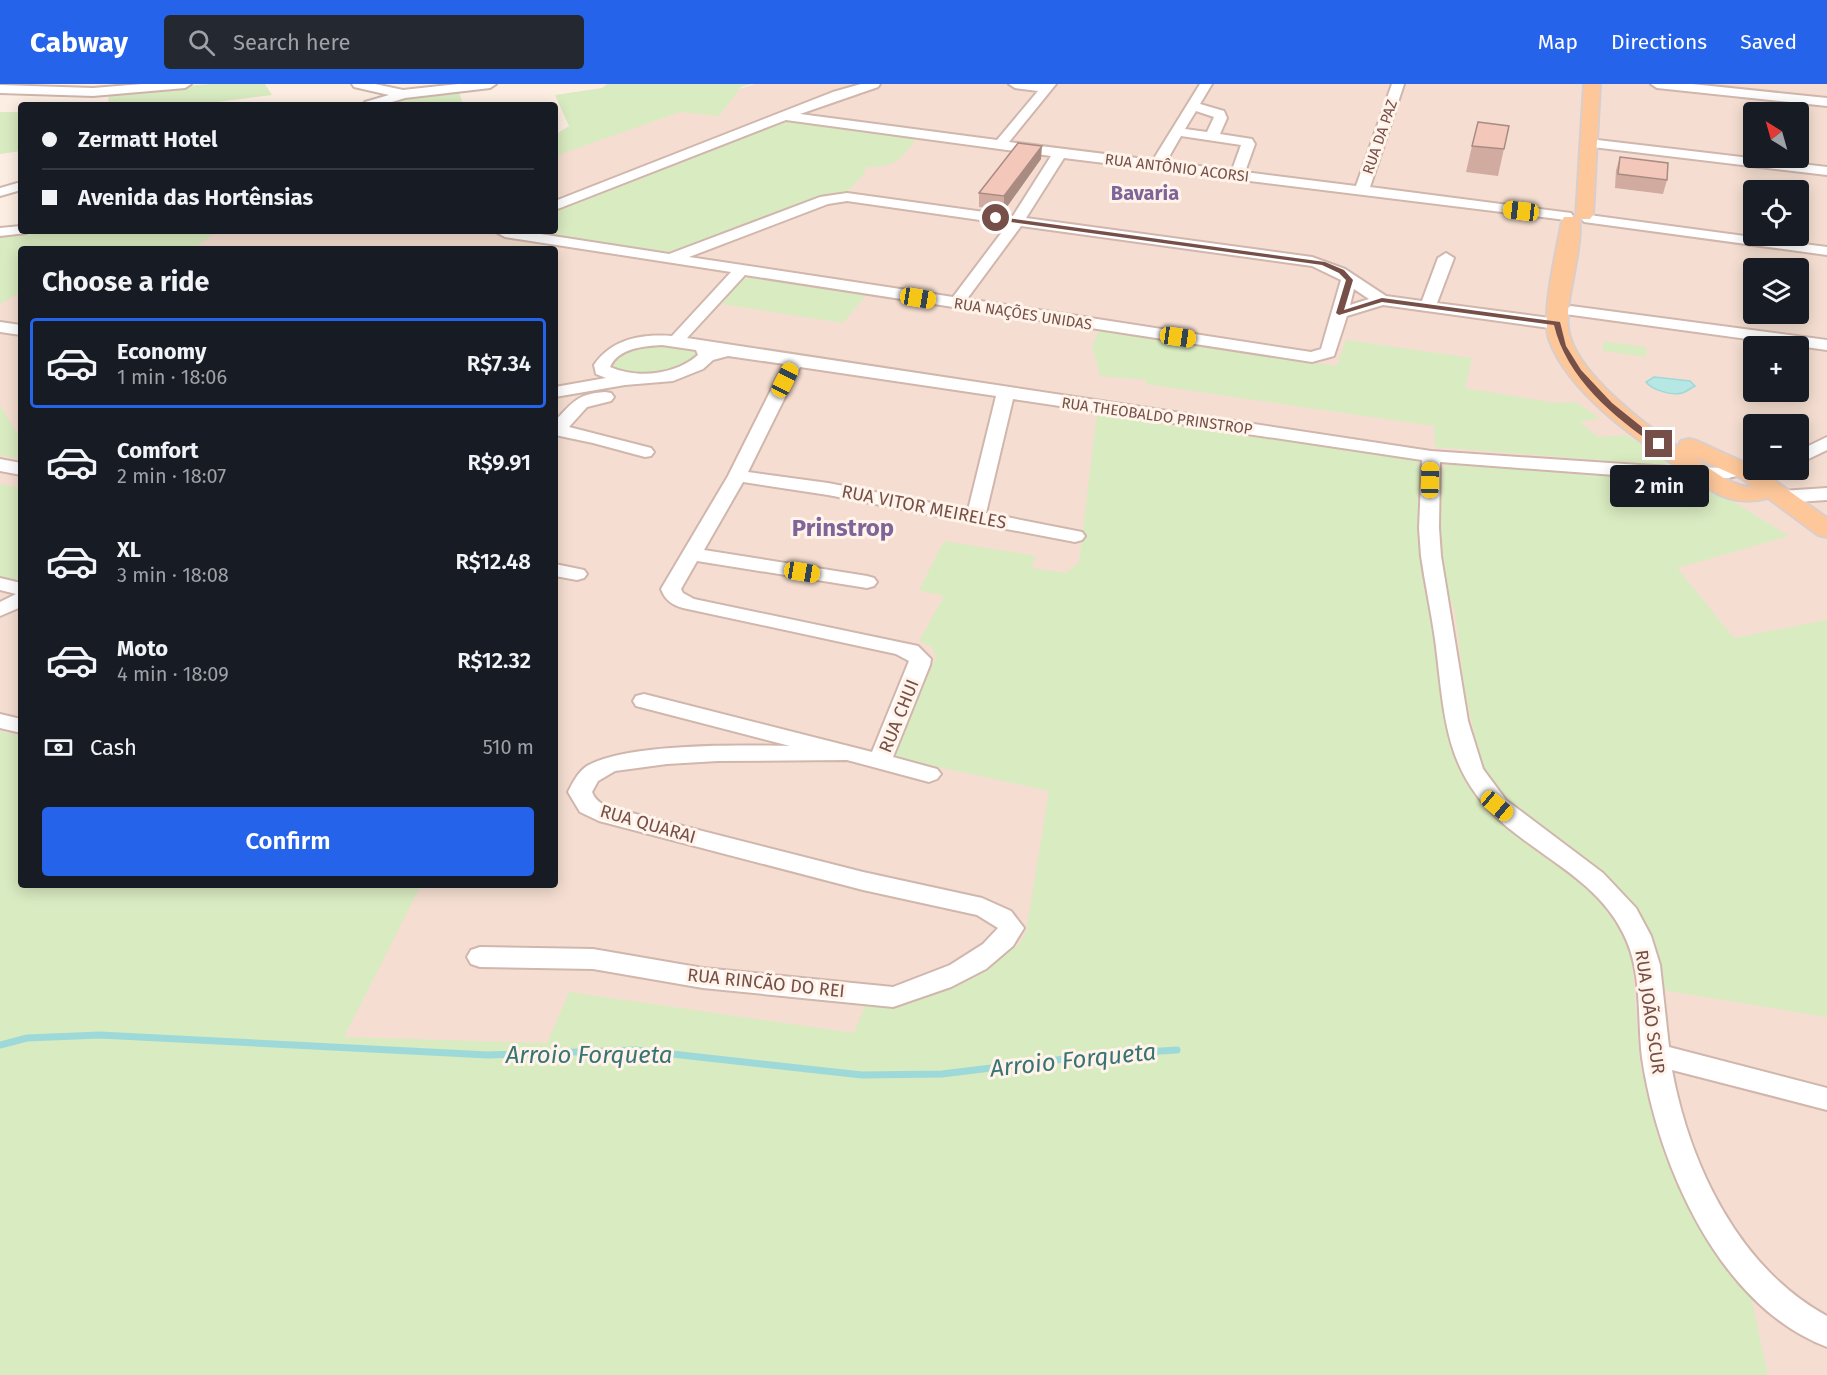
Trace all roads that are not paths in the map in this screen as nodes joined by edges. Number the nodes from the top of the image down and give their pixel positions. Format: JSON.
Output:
{"nodes":[{"id":1,"x":185,"y":84,"type":"edge"},
{"id":2,"x":358,"y":84,"type":"edge"},
{"id":3,"x":423,"y":84,"type":"edge"},
{"id":4,"x":490,"y":84,"type":"edge"},
{"id":5,"x":874,"y":84,"type":"edge"},
{"id":6,"x":1015,"y":84,"type":"edge"},
{"id":7,"x":1206,"y":84,"type":"edge"},
{"id":8,"x":1398,"y":84,"type":"edge"},
{"id":9,"x":1581,"y":84,"type":"edge"},
{"id":10,"x":1592,"y":84,"type":"edge"},
{"id":11,"x":1656,"y":84,"type":"edge"},
{"id":12,"x":1049,"y":86,"type":"edge"},
{"id":13,"x":0,"y":89,"type":"edge"},
{"id":14,"x":404,"y":94,"type":"junction"},
{"id":15,"x":379,"y":102,"type":"edge"},
{"id":16,"x":1827,"y":102,"type":"edge"},
{"id":17,"x":1192,"y":106,"type":"junction"},
{"id":18,"x":787,"y":117,"type":"junction"},
{"id":19,"x":1177,"y":132,"type":"junction"},
{"id":20,"x":1212,"y":136,"type":"junction"},
{"id":21,"x":1589,"y":143,"type":"junction"},
{"id":22,"x":999,"y":146,"type":"junction"},
{"id":23,"x":1060,"y":153,"type":"junction"},
{"id":24,"x":1157,"y":165,"type":"junction"},
{"id":25,"x":1827,"y":171,"type":"edge"},
{"id":26,"x":1237,"y":175,"type":"junction"},
{"id":27,"x":18,"y":187,"type":"edge"},
{"id":28,"x":1362,"y":190,"type":"junction"},
{"id":29,"x":0,"y":192,"type":"edge"},
{"id":30,"x":558,"y":205,"type":"edge"},
{"id":31,"x":1578,"y":218,"type":"junction"},
{"id":32,"x":1017,"y":220,"type":"junction"},
{"id":33,"x":18,"y":230,"type":"edge"},
{"id":34,"x":0,"y":232,"type":"edge"},
{"id":35,"x":505,"y":234,"type":"edge"},
{"id":36,"x":1827,"y":250,"type":"edge"},
{"id":37,"x":1446,"y":258,"type":"dead end"},
{"id":38,"x":669,"y":260,"type":"junction"},
{"id":39,"x":741,"y":270,"type":"junction"},
{"id":40,"x":1349,"y":280,"type":"junction"},
{"id":41,"x":1382,"y":300,"type":"junction"},
{"id":42,"x":956,"y":304,"type":"junction"},
{"id":43,"x":1428,"y":305,"type":"junction"},
{"id":44,"x":1339,"y":313,"type":"junction"},
{"id":45,"x":1564,"y":317,"type":"junction"},
{"id":46,"x":0,"y":327,"type":"edge"},
{"id":47,"x":18,"y":330,"type":"edge"},
{"id":48,"x":676,"y":341,"type":"junction"},
{"id":49,"x":1827,"y":345,"type":"edge"},
{"id":50,"x":705,"y":352,"type":"junction"},
{"id":51,"x":795,"y":360,"type":"junction"},
{"id":52,"x":602,"y":370,"type":"junction"},
{"id":53,"x":626,"y":380,"type":"junction"},
{"id":54,"x":649,"y":380,"type":"junction"},
{"id":55,"x":558,"y":385,"type":"edge"},
{"id":56,"x":558,"y":391,"type":"edge"},
{"id":57,"x":1005,"y":394,"type":"junction"},
{"id":58,"x":558,"y":427,"type":"edge"},
{"id":59,"x":558,"y":431,"type":"edge"},
{"id":60,"x":1827,"y":442,"type":"edge"},
{"id":61,"x":645,"y":452,"type":"dead end"},
{"id":62,"x":1809,"y":453,"type":"edge"},
{"id":63,"x":1431,"y":456,"type":"junction"},
{"id":64,"x":0,"y":465,"type":"edge"},
{"id":65,"x":1583,"y":466,"type":"junction"},
{"id":66,"x":18,"y":468,"type":"edge"},
{"id":67,"x":737,"y":476,"type":"junction"},
{"id":68,"x":1749,"y":481,"type":"edge"},
{"id":69,"x":1827,"y":494,"type":"edge"},
{"id":70,"x":976,"y":516,"type":"junction"},
{"id":71,"x":1827,"y":530,"type":"edge"},
{"id":72,"x":1075,"y":536,"type":"dead end"},
{"id":73,"x":1827,"y":545,"type":"edge"},
{"id":74,"x":693,"y":554,"type":"junction"},
{"id":75,"x":558,"y":571,"type":"edge"},
{"id":76,"x":578,"y":574,"type":"dead end"},
{"id":77,"x":867,"y":582,"type":"dead end"},
{"id":78,"x":0,"y":584,"type":"edge"},
{"id":79,"x":18,"y":588,"type":"edge"},
{"id":80,"x":18,"y":601,"type":"edge"},
{"id":81,"x":0,"y":610,"type":"edge"},
{"id":82,"x":644,"y":701,"type":"dead end"},
{"id":83,"x":0,"y":721,"type":"edge"},
{"id":84,"x":18,"y":725,"type":"edge"},
{"id":85,"x":848,"y":753,"type":"junction"},
{"id":86,"x":880,"y":761,"type":"junction"},
{"id":87,"x":929,"y":774,"type":"dead end"},
{"id":88,"x":997,"y":913,"type":"joint"},
{"id":89,"x":480,"y":957,"type":"dead end"},
{"id":90,"x":1656,"y":1055,"type":"junction"},
{"id":91,"x":1827,"y":1099,"type":"edge"},
{"id":92,"x":1827,"y":1332,"type":"edge"}],
"edges":[{"from":1,"to":13,"type":"street"},
{"from":2,"to":14,"type":"street"},
{"from":3,"to":14,"type":"street"},
{"from":4,"to":14,"type":"street"},
{"from":5,"to":18,"type":"street"},
{"from":6,"to":12,"type":"street"},
{"from":7,"to":17,"type":"street"},
{"from":8,"to":28,"type":"street","name":"RUA DA PAZ"},
{"from":9,"to":31,"type":"main road"},
{"from":10,"to":21,"type":"main road"},
{"from":11,"to":16,"type":"street"},
{"from":12,"to":22,"type":"street"},
{"from":14,"to":15,"type":"street"},
{"from":17,"to":19,"type":"street"},
{"from":17,"to":20,"type":"street"},
{"from":18,"to":22,"type":"street","name":"RUA ANTÔNIO ACORSI"},
{"from":18,"to":30,"type":"street"},
{"from":19,"to":20,"type":"street"},
{"from":19,"to":24,"type":"street"},
{"from":20,"to":26,"type":"street"},
{"from":21,"to":25,"type":"street"},
{"from":21,"to":31,"type":"main road"},
{"from":22,"to":23,"type":"street","name":"RUA ANTÔNIO ACORSI"},
{"from":23,"to":24,"type":"street","name":"RUA ANTÔNIO ACORSI"},
{"from":23,"to":32,"type":"street"},
{"from":24,"to":26,"type":"street","name":"RUA ANTÔNIO ACORSI"},
{"from":26,"to":28,"type":"street","name":"RUA ANTÔNIO ACORSI"},
{"from":27,"to":29,"type":"street"},
{"from":28,"to":31,"type":"street","name":"RUA ANTÔNIO ACORSI"},
{"from":31,"to":36,"type":"street","name":"RUA ANTÔNIO ACORSI"},
{"from":31,"to":45,"type":"main road"},
{"from":32,"to":38,"type":"street"},
{"from":32,"to":40,"type":"street"},
{"from":32,"to":42,"type":"street"},
{"from":33,"to":34,"type":"street"},
{"from":35,"to":38,"type":"street","name":"RUA NAÇÕES UNIDAS"},
{"from":37,"to":43,"type":"street"},
{"from":38,"to":39,"type":"street","name":"RUA NAÇÕES UNIDAS"},
{"from":39,"to":42,"type":"street","name":"RUA NAÇÕES UNIDAS"},
{"from":39,"to":48,"type":"street"},
{"from":40,"to":41,"type":"street"},
{"from":40,"to":44,"type":"street","name":"RUA NAÇÕES UNIDAS"},
{"from":41,"to":43,"type":"street"},
{"from":41,"to":44,"type":"street"},
{"from":42,"to":44,"type":"street","name":"RUA NAÇÕES UNIDAS"},
{"from":43,"to":45,"type":"street"},
{"from":45,"to":49,"type":"street"},
{"from":45,"to":68,"type":"main road"},
{"from":45,"to":68,"type":"main road"},
{"from":46,"to":47,"type":"street"},
{"from":48,"to":50,"type":"street","name":"RUA THEOBALDO PRINSTROP"},
{"from":48,"to":52,"type":"street","name":"RUA THEOBALDO PRINSTROP"},
{"from":50,"to":51,"type":"street","name":"RUA THEOBALDO PRINSTROP"},
{"from":50,"to":54,"type":"street","name":"RUA THEOBALDO PRINSTROP"},
{"from":51,"to":57,"type":"street","name":"RUA THEOBALDO PRINSTROP"},
{"from":51,"to":67,"type":"street"},
{"from":52,"to":53,"type":"street","name":"RUA THEOBALDO PRINSTROP"},
{"from":52,"to":55,"type":"street","name":"RUA THEOBALDO PRINSTROP"},
{"from":53,"to":54,"type":"street","name":"RUA THEOBALDO PRINSTROP"},
{"from":53,"to":56,"type":"street","name":"RUA THEOBALDO PRINSTROP"},
{"from":54,"to":58,"type":"street"},
{"from":57,"to":63,"type":"street","name":"RUA THEOBALDO PRINSTROP"},
{"from":57,"to":70,"type":"street"},
{"from":59,"to":61,"type":"street"},
{"from":60,"to":62,"type":"street"},
{"from":63,"to":65,"type":"street","name":"RUA THEOBALDO PRINSTROP"},
{"from":63,"to":90,"type":"street","name":"RUA JOÃO SCUR"},
{"from":64,"to":66,"type":"street"},
{"from":65,"to":68,"type":"street","name":"RUA THEOBALDO PRINSTROP"},
{"from":65,"to":68,"type":"street","name":"RUA THEOBALDO PRINSTROP"},
{"from":67,"to":70,"type":"street","name":"RUA VITOR MEIRELES"},
{"from":67,"to":74,"type":"street"},
{"from":68,"to":69,"type":"street"},
{"from":68,"to":71,"type":"main road"},
{"from":68,"to":73,"type":"main road"},
{"from":70,"to":72,"type":"street","name":"RUA VITOR MEIRELES"},
{"from":74,"to":77,"type":"street"},
{"from":74,"to":86,"type":"street","name":"RUA CHUI"},
{"from":75,"to":76,"type":"street"},
{"from":78,"to":79,"type":"street"},
{"from":80,"to":81,"type":"street"},
{"from":82,"to":85,"type":"street"},
{"from":83,"to":84,"type":"street"},
{"from":85,"to":86,"type":"street"},
{"from":85,"to":88,"type":"street","name":"RUA QUARAI"},
{"from":86,"to":87,"type":"street"},
{"from":88,"to":89,"type":"street","name":"RUA RINCÃO DO REI"},
{"from":90,"to":91,"type":"street"},
{"from":90,"to":92,"type":"street","name":"RUA JOÃO SCUR"}]}
